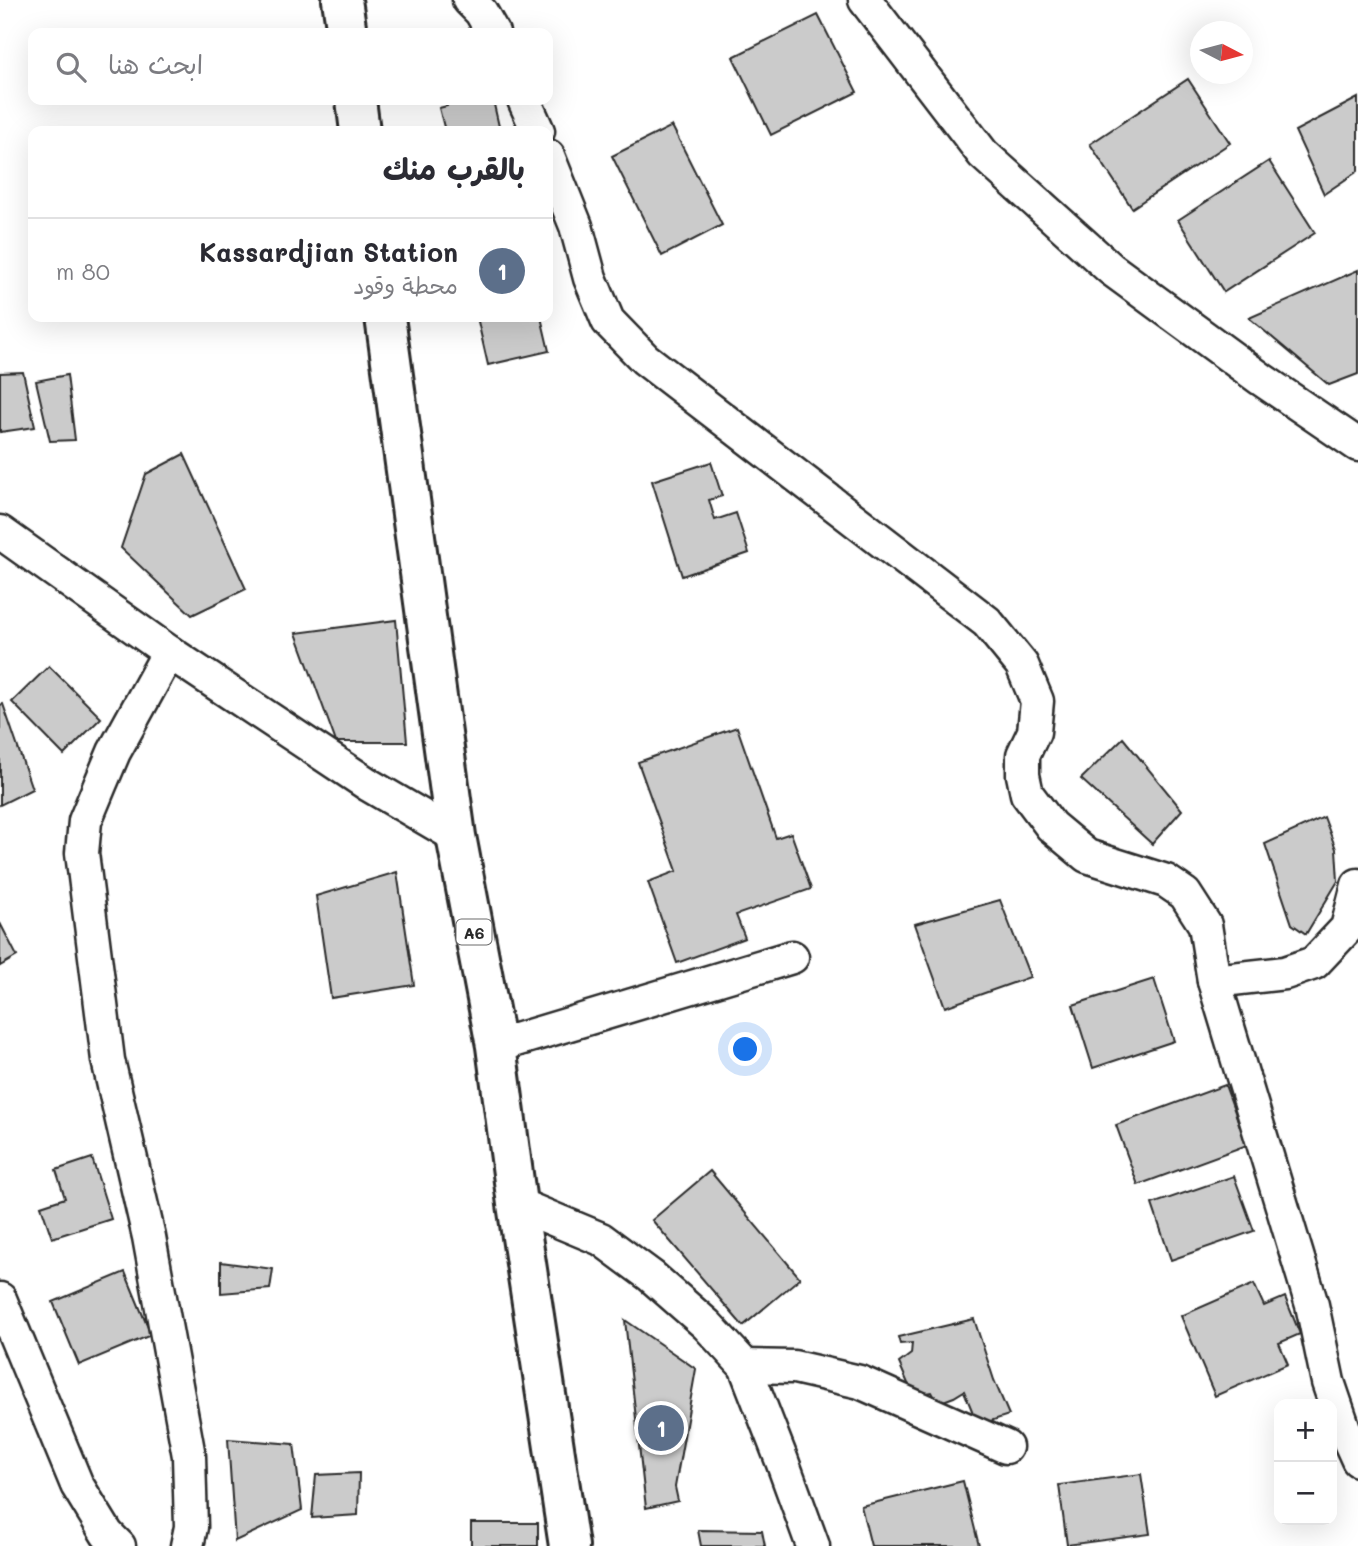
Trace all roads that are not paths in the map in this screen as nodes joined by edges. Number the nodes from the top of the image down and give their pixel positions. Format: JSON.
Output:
{"nodes":[{"id":1,"x":342,"y":0,"type":"edge"},
{"id":2,"x":469,"y":0,"type":"edge"},
{"id":3,"x":865,"y":0,"type":"edge"},
{"id":4,"x":346,"y":28,"type":"edge"},
{"id":5,"x":490,"y":28,"type":"edge"},
{"id":6,"x":357,"y":105,"type":"edge"},
{"id":7,"x":526,"y":105,"type":"edge"},
{"id":8,"x":359,"y":126,"type":"edge"},
{"id":9,"x":536,"y":126,"type":"edge"},
{"id":10,"x":553,"y":168,"type":"edge"},
{"id":11,"x":387,"y":322,"type":"edge"},
{"id":12,"x":1358,"y":445,"type":"edge"},
{"id":13,"x":0,"y":532,"type":"edge"},
{"id":14,"x":169,"y":652,"type":"junction"},
{"id":15,"x":456,"y":836,"type":"junction"},
{"id":16,"x":1358,"y":885,"type":"edge"},
{"id":17,"x":792,"y":957,"type":"dead end"},
{"id":18,"x":1214,"y":981,"type":"junction"},
{"id":19,"x":496,"y":1046,"type":"junction"},
{"id":20,"x":517,"y":1204,"type":"junction"},
{"id":21,"x":0,"y":1299,"type":"edge"},
{"id":22,"x":744,"y":1366,"type":"junction"},
{"id":23,"x":1006,"y":1447,"type":"dead end"},
{"id":24,"x":1358,"y":1460,"type":"edge"},
{"id":25,"x":119,"y":1546,"type":"edge"},
{"id":26,"x":187,"y":1546,"type":"edge"},
{"id":27,"x":569,"y":1546,"type":"edge"},
{"id":28,"x":813,"y":1546,"type":"edge"}],
"edges":[{"from":1,"to":4,"type":"highway"},
{"from":2,"to":5,"type":"street"},
{"from":3,"to":12,"type":"street"},
{"from":6,"to":8,"type":"highway"},
{"from":7,"to":9,"type":"street"},
{"from":10,"to":18,"type":"street"},
{"from":11,"to":15,"type":"highway","number":"A6"},
{"from":13,"to":14,"type":"street"},
{"from":14,"to":15,"type":"street"},
{"from":14,"to":26,"type":"street"},
{"from":15,"to":19,"type":"highway","number":"A6"},
{"from":16,"to":18,"type":"street"},
{"from":17,"to":19,"type":"street"},
{"from":18,"to":24,"type":"street"},
{"from":19,"to":20,"type":"highway","number":"A6"},
{"from":20,"to":22,"type":"street"},
{"from":20,"to":27,"type":"highway","number":"A6"},
{"from":21,"to":25,"type":"street"},
{"from":22,"to":23,"type":"street"},
{"from":22,"to":28,"type":"street"}]}
